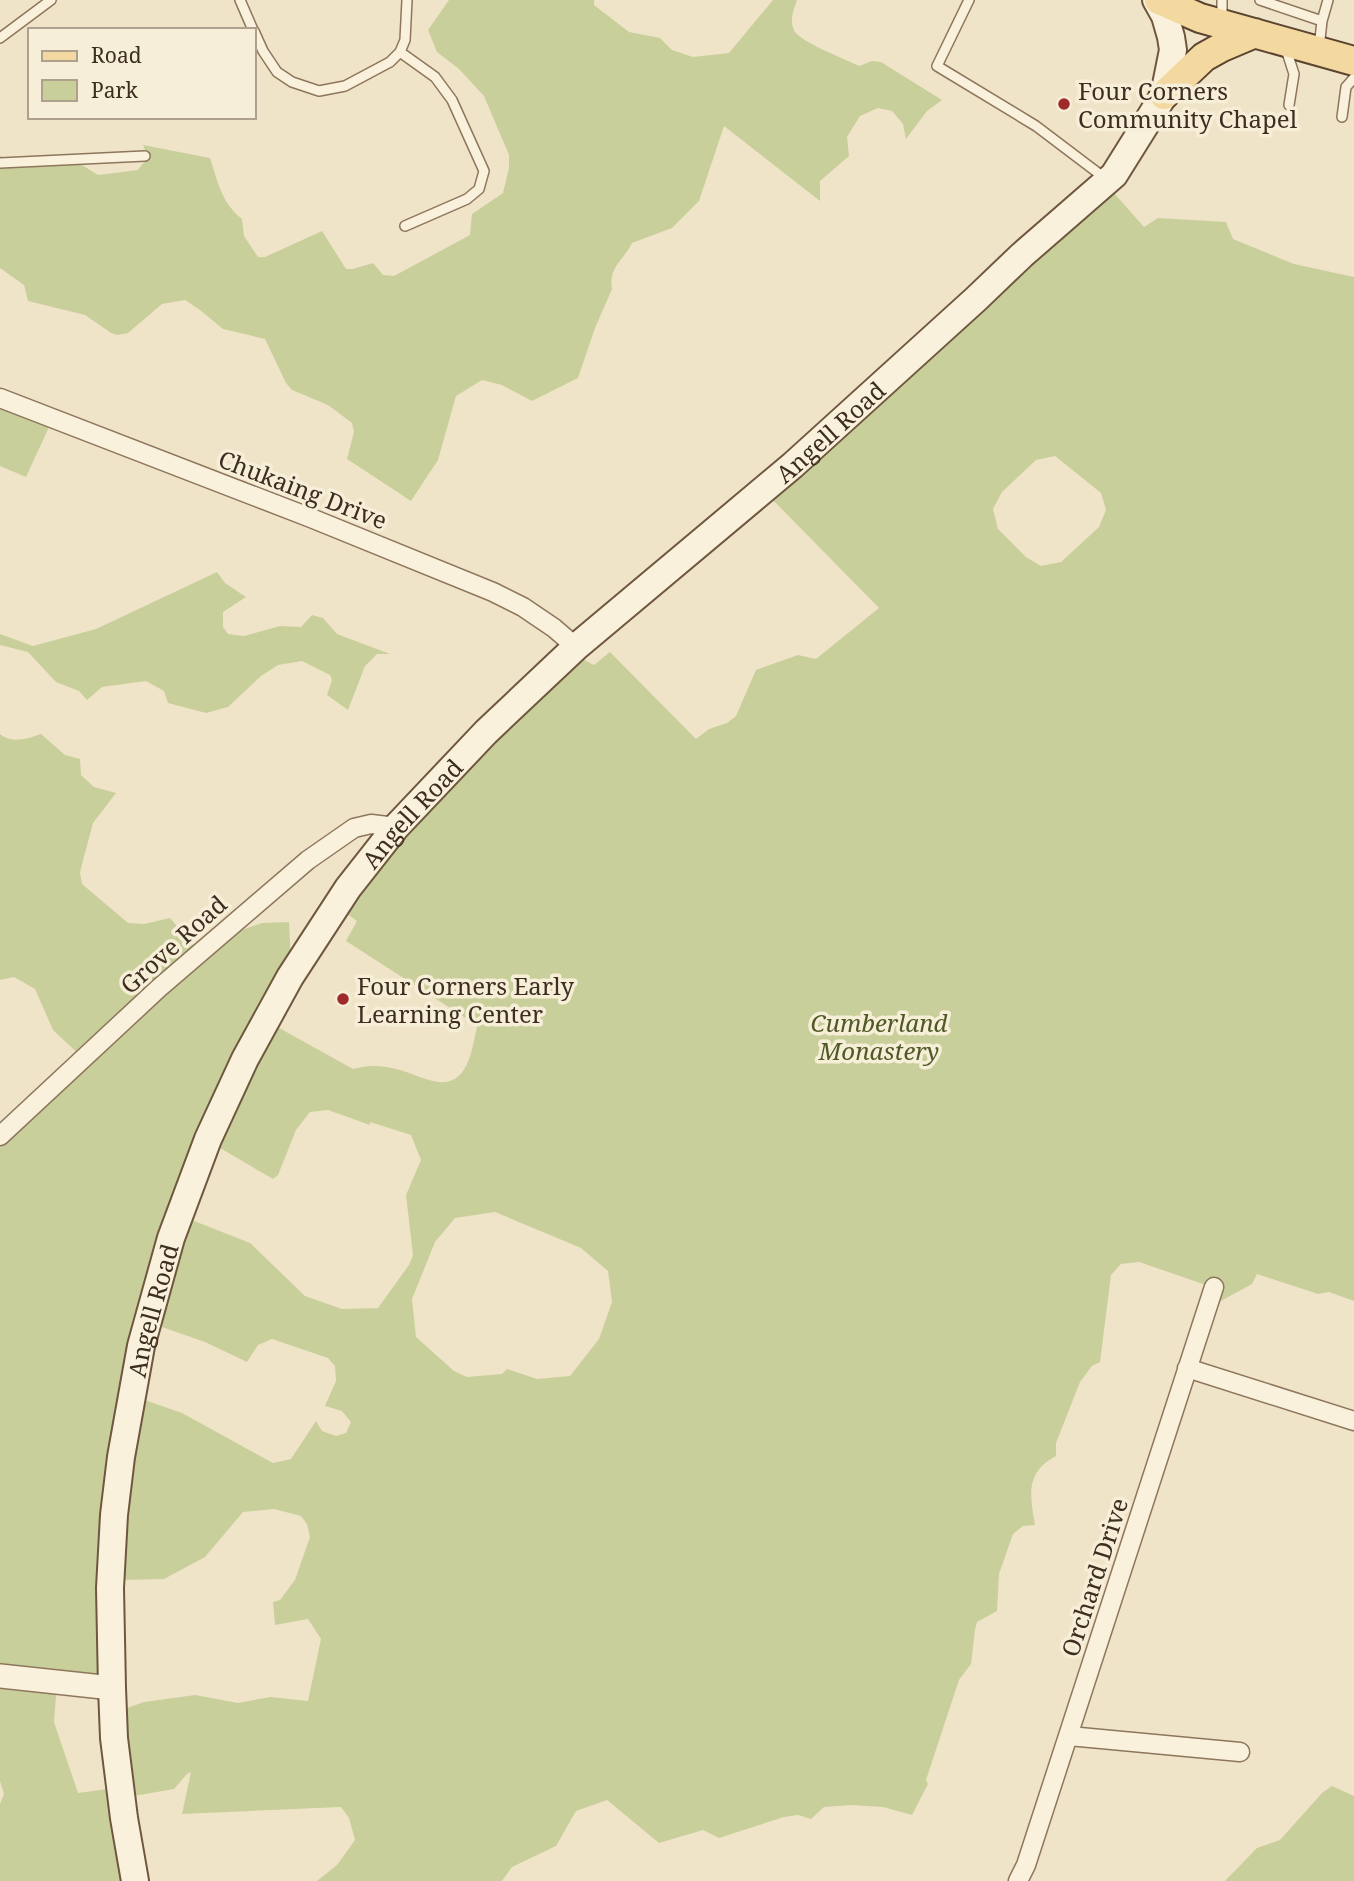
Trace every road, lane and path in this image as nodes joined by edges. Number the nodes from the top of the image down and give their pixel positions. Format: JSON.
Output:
{"nodes":[{"id":1,"x":51,"y":0,"type":"edge"},
{"id":2,"x":240,"y":0,"type":"edge"},
{"id":3,"x":407,"y":0,"type":"edge"},
{"id":4,"x":969,"y":0,"type":"edge"},
{"id":5,"x":1158,"y":0,"type":"edge"},
{"id":6,"x":1328,"y":0,"type":"edge"},
{"id":7,"x":1265,"y":1,"type":"edge"},
{"id":8,"x":1290,"y":5,"type":"edge"},
{"id":9,"x":1222,"y":12,"type":"edge"},
{"id":10,"x":1322,"y":21,"type":"junction"},
{"id":11,"x":252,"y":28,"type":"edge"},
{"id":12,"x":1255,"y":33,"type":"junction"},
{"id":13,"x":256,"y":37,"type":"edge"},
{"id":14,"x":0,"y":38,"type":"edge"},
{"id":15,"x":1284,"y":41,"type":"junction"},
{"id":16,"x":1318,"y":51,"type":"junction"},
{"id":17,"x":400,"y":52,"type":"junction"},
{"id":18,"x":1354,"y":61,"type":"edge"},
{"id":19,"x":1354,"y":78,"type":"edge"},
{"id":20,"x":1164,"y":95,"type":"junction"},
{"id":21,"x":1289,"y":105,"type":"dead end"},
{"id":22,"x":1342,"y":117,"type":"dead end"},
{"id":23,"x":145,"y":156,"type":"dead end"},
{"id":24,"x":0,"y":163,"type":"edge"},
{"id":25,"x":1108,"y":180,"type":"junction"},
{"id":26,"x":405,"y":226,"type":"dead end"},
{"id":27,"x":0,"y":398,"type":"edge"},
{"id":28,"x":576,"y":648,"type":"junction"},
{"id":29,"x":396,"y":827,"type":"junction"},
{"id":30,"x":0,"y":1136,"type":"edge"},
{"id":31,"x":1214,"y":1287,"type":"dead end"},
{"id":32,"x":1187,"y":1368,"type":"junction"},
{"id":33,"x":1354,"y":1421,"type":"edge"},
{"id":34,"x":0,"y":1676,"type":"edge"},
{"id":35,"x":112,"y":1688,"type":"junction"},
{"id":36,"x":1069,"y":1737,"type":"junction"},
{"id":37,"x":1240,"y":1752,"type":"dead end"},
{"id":38,"x":135,"y":1881,"type":"edge"},
{"id":39,"x":1018,"y":1881,"type":"edge"}],
"edges":[{"from":1,"to":14,"type":"lane"},
{"from":2,"to":11,"type":"lane"},
{"from":3,"to":17,"type":"lane"},
{"from":4,"to":25,"type":"lane"},
{"from":5,"to":9,"type":"main road"},
{"from":5,"to":20,"type":"main road","name":"Angell Road"},
{"from":6,"to":10,"type":"lane"},
{"from":7,"to":8,"type":"lane"},
{"from":8,"to":10,"type":"lane"},
{"from":9,"to":12,"type":"main road"},
{"from":10,"to":16,"type":"lane"},
{"from":12,"to":15,"type":"main road"},
{"from":12,"to":20,"type":"main road"},
{"from":13,"to":17,"type":"lane"},
{"from":15,"to":16,"type":"main road"},
{"from":15,"to":21,"type":"lane"},
{"from":16,"to":18,"type":"main road"},
{"from":17,"to":26,"type":"lane"},
{"from":19,"to":22,"type":"lane"},
{"from":20,"to":25,"type":"main road","name":"Angell Road"},
{"from":23,"to":24,"type":"lane"},
{"from":25,"to":28,"type":"main road","name":"Angell Road"},
{"from":27,"to":28,"type":"street","name":"Chukaing Drive"},
{"from":28,"to":29,"type":"main road","name":"Angell Road"},
{"from":29,"to":30,"type":"street","name":"Grove Road"},
{"from":29,"to":35,"type":"main road","name":"Angell Road"},
{"from":31,"to":32,"type":"street","name":"Orchard Drive"},
{"from":32,"to":33,"type":"street"},
{"from":32,"to":36,"type":"street","name":"Orchard Drive"},
{"from":34,"to":35,"type":"street"},
{"from":35,"to":38,"type":"main road","name":"Angell Road"},
{"from":36,"to":37,"type":"street"},
{"from":36,"to":39,"type":"street","name":"Orchard Drive"}]}
